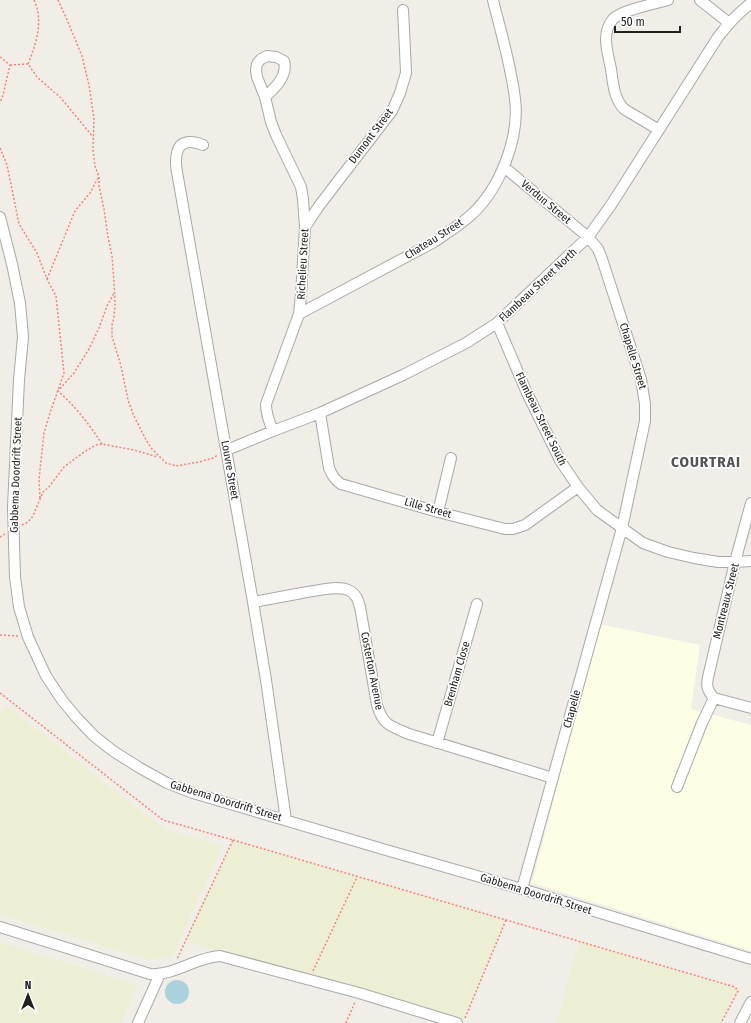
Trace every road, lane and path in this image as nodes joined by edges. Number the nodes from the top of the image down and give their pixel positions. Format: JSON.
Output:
{"nodes":[{"id":1,"x":34,"y":0,"type":"edge"},
{"id":2,"x":58,"y":0,"type":"edge"},
{"id":3,"x":494,"y":0,"type":"edge"},
{"id":4,"x":668,"y":0,"type":"edge"},
{"id":5,"x":700,"y":0,"type":"edge"},
{"id":6,"x":751,"y":3,"type":"edge"},
{"id":7,"x":403,"y":10,"type":"dead end"},
{"id":8,"x":729,"y":23,"type":"junction"},
{"id":9,"x":0,"y":57,"type":"edge"},
{"id":10,"x":28,"y":64,"type":"junction"},
{"id":11,"x":10,"y":65,"type":"junction"},
{"id":12,"x":265,"y":98,"type":"dead end"},
{"id":13,"x":0,"y":103,"type":"edge"},
{"id":14,"x":659,"y":130,"type":"junction"},
{"id":15,"x":93,"y":137,"type":"junction"},
{"id":16,"x":203,"y":145,"type":"dead end"},
{"id":17,"x":0,"y":148,"type":"edge"},
{"id":18,"x":504,"y":167,"type":"junction"},
{"id":19,"x":99,"y":177,"type":"junction"},
{"id":20,"x":0,"y":217,"type":"edge"},
{"id":21,"x":305,"y":227,"type":"junction"},
{"id":22,"x":588,"y":237,"type":"junction"},
{"id":23,"x":47,"y":279,"type":"junction"},
{"id":24,"x":114,"y":291,"type":"junction"},
{"id":25,"x":299,"y":314,"type":"junction"},
{"id":26,"x":496,"y":323,"type":"junction"},
{"id":27,"x":58,"y":391,"type":"junction"},
{"id":28,"x":320,"y":413,"type":"junction"},
{"id":29,"x":273,"y":430,"type":"junction"},
{"id":30,"x":102,"y":444,"type":"junction"},
{"id":31,"x":227,"y":450,"type":"junction"},
{"id":32,"x":160,"y":457,"type":"junction"},
{"id":33,"x":451,"y":458,"type":"dead end"},
{"id":34,"x":578,"y":487,"type":"junction"},
{"id":35,"x":40,"y":499,"type":"junction"},
{"id":36,"x":751,"y":504,"type":"edge"},
{"id":37,"x":438,"y":512,"type":"junction"},
{"id":38,"x":14,"y":528,"type":"junction"},
{"id":39,"x":622,"y":528,"type":"junction"},
{"id":40,"x":751,"y":561,"type":"edge"},
{"id":41,"x":735,"y":562,"type":"junction"},
{"id":42,"x":253,"y":602,"type":"junction"},
{"id":43,"x":477,"y":604,"type":"dead end"},
{"id":44,"x":0,"y":634,"type":"edge"},
{"id":45,"x":28,"y":637,"type":"junction"},
{"id":46,"x":0,"y":693,"type":"edge"},
{"id":47,"x":714,"y":698,"type":"junction"},
{"id":48,"x":751,"y":708,"type":"edge"},
{"id":49,"x":437,"y":743,"type":"junction"},
{"id":50,"x":553,"y":778,"type":"junction"},
{"id":51,"x":677,"y":787,"type":"dead end"},
{"id":52,"x":286,"y":820,"type":"junction"},
{"id":53,"x":232,"y":840,"type":"junction"},
{"id":54,"x":357,"y":876,"type":"junction"},
{"id":55,"x":522,"y":889,"type":"junction"},
{"id":56,"x":506,"y":920,"type":"junction"},
{"id":57,"x":0,"y":927,"type":"edge"},
{"id":58,"x":751,"y":959,"type":"edge"},
{"id":59,"x":172,"y":970,"type":"junction"},
{"id":60,"x":160,"y":974,"type":"junction"},
{"id":61,"x":309,"y":980,"type":"junction"},
{"id":62,"x":359,"y":993,"type":"junction"},
{"id":63,"x":751,"y":1002,"type":"edge"},
{"id":64,"x":138,"y":1023,"type":"edge"},
{"id":65,"x":346,"y":1023,"type":"edge"},
{"id":66,"x":457,"y":1023,"type":"edge"},
{"id":67,"x":463,"y":1023,"type":"edge"},
{"id":68,"x":721,"y":1023,"type":"edge"},
{"id":69,"x":740,"y":1023,"type":"edge"}],
"edges":[{"from":1,"to":10,"type":"path"},
{"from":2,"to":15,"type":"path"},
{"from":3,"to":18,"type":"street","name":"Chateau Street"},
{"from":4,"to":14,"type":"street"},
{"from":5,"to":8,"type":"street"},
{"from":6,"to":8,"type":"street","name":"Flambeau Street North"},
{"from":7,"to":21,"type":"street","name":"Dumont Street"},
{"from":8,"to":14,"type":"street","name":"Flambeau Street North"},
{"from":9,"to":11,"type":"path"},
{"from":10,"to":11,"type":"path"},
{"from":10,"to":15,"type":"path"},
{"from":11,"to":13,"type":"path"},
{"from":12,"to":21,"type":"street","name":"Richelieu Street"},
{"from":14,"to":22,"type":"street","name":"Flambeau Street North"},
{"from":15,"to":19,"type":"path"},
{"from":16,"to":31,"type":"street","name":"Louvre Street"},
{"from":17,"to":23,"type":"path"},
{"from":18,"to":22,"type":"street","name":"Verdun Street"},
{"from":18,"to":25,"type":"street","name":"Chateau Street"},
{"from":19,"to":23,"type":"path"},
{"from":19,"to":24,"type":"path"},
{"from":20,"to":38,"type":"street","name":"Gabbema Doordrift Street"},
{"from":21,"to":25,"type":"street","name":"Richelieu Street"},
{"from":22,"to":26,"type":"street","name":"Flambeau Street North"},
{"from":22,"to":39,"type":"street","name":"Chapelle Street"},
{"from":23,"to":27,"type":"path"},
{"from":24,"to":27,"type":"path"},
{"from":24,"to":32,"type":"path"},
{"from":25,"to":29,"type":"street","name":"Richelieu Street"},
{"from":26,"to":28,"type":"street","name":"Flambeau Street North"},
{"from":26,"to":34,"type":"street","name":"Flambeau Street South"},
{"from":27,"to":30,"type":"path"},
{"from":27,"to":35,"type":"path"},
{"from":28,"to":29,"type":"street","name":"Flambeau Street North"},
{"from":28,"to":37,"type":"street","name":"Lille Street"},
{"from":29,"to":31,"type":"street","name":"Flambeau Street North"},
{"from":30,"to":32,"type":"path"},
{"from":30,"to":35,"type":"path"},
{"from":31,"to":32,"type":"path"},
{"from":31,"to":42,"type":"street","name":"Louvre Street"},
{"from":33,"to":37,"type":"street"},
{"from":34,"to":37,"type":"street","name":"Lille Street"},
{"from":34,"to":39,"type":"street","name":"Flambeau Street South"},
{"from":35,"to":38,"type":"path"},
{"from":36,"to":41,"type":"street","name":"Montreaux Street"},
{"from":38,"to":45,"type":"street","name":"Gabbema Doordrift Street"},
{"from":39,"to":41,"type":"street","name":"Flambeau Street South"},
{"from":39,"to":50,"type":"street","name":"Chapelle"},
{"from":40,"to":41,"type":"street","name":"Flambeau Street South"},
{"from":41,"to":47,"type":"street","name":"Montreaux Street"},
{"from":42,"to":49,"type":"street","name":"Costerton Avenue"},
{"from":42,"to":52,"type":"street","name":"Louvre Street"},
{"from":43,"to":49,"type":"street","name":"Brenham Close"},
{"from":44,"to":45,"type":"path"},
{"from":45,"to":52,"type":"street","name":"Gabbema Doordrift Street"},
{"from":46,"to":53,"type":"path"},
{"from":47,"to":48,"type":"street"},
{"from":47,"to":51,"type":"street"},
{"from":49,"to":50,"type":"street","name":"Costerton Avenue"},
{"from":50,"to":55,"type":"street","name":"Chapelle"},
{"from":52,"to":55,"type":"street","name":"Gabbema Doordrift Street"},
{"from":53,"to":54,"type":"path"},
{"from":53,"to":59,"type":"path"},
{"from":54,"to":56,"type":"path"},
{"from":54,"to":61,"type":"path"},
{"from":55,"to":58,"type":"street","name":"Gabbema Doordrift Street"},
{"from":56,"to":67,"type":"path"},
{"from":56,"to":68,"type":"path"},
{"from":57,"to":60,"type":"street"},
{"from":59,"to":60,"type":"street"},
{"from":59,"to":61,"type":"street"},
{"from":60,"to":64,"type":"street"},
{"from":61,"to":62,"type":"street"},
{"from":62,"to":65,"type":"path"},
{"from":62,"to":66,"type":"street"},
{"from":63,"to":69,"type":"street"}]}
